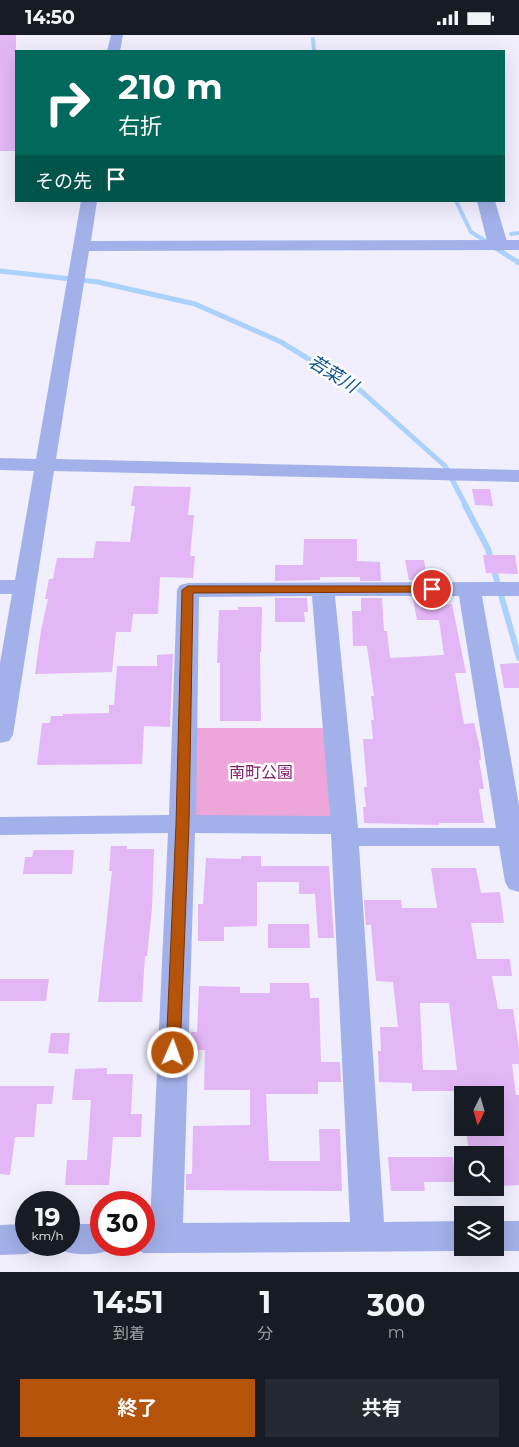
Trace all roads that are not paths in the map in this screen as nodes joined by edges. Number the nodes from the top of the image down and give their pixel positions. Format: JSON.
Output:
{"nodes":[{"id":1,"x":117,"y":35,"type":"edge"},
{"id":2,"x":114,"y":50,"type":"edge"},
{"id":3,"x":89,"y":202,"type":"edge"},
{"id":4,"x":486,"y":202,"type":"edge"},
{"id":5,"x":498,"y":245,"type":"junction"},
{"id":6,"x":519,"y":245,"type":"edge"},
{"id":7,"x":81,"y":246,"type":"junction"},
{"id":8,"x":0,"y":464,"type":"edge"},
{"id":9,"x":45,"y":465,"type":"junction"},
{"id":10,"x":519,"y":476,"type":"edge"},
{"id":11,"x":0,"y":587,"type":"edge"},
{"id":12,"x":25,"y":587,"type":"junction"},
{"id":13,"x":324,"y":589,"type":"junction"},
{"id":14,"x":469,"y":589,"type":"junction"},
{"id":15,"x":519,"y":589,"type":"edge"},
{"id":16,"x":0,"y":735,"type":"edge"},
{"id":17,"x":182,"y":824,"type":"junction"},
{"id":18,"x":0,"y":826,"type":"edge"},
{"id":19,"x":344,"y":831,"type":"junction"},
{"id":20,"x":515,"y":837,"type":"edge"},
{"id":21,"x":519,"y":882,"type":"edge"},
{"id":22,"x":504,"y":1236,"type":"edge"},
{"id":23,"x":519,"y":1236,"type":"edge"},
{"id":24,"x":368,"y":1237,"type":"junction"},
{"id":25,"x":454,"y":1237,"type":"edge"},
{"id":26,"x":155,"y":1238,"type":"edge"},
{"id":27,"x":15,"y":1239,"type":"edge"},
{"id":28,"x":0,"y":1240,"type":"edge"}],
"edges":[{"from":1,"to":2,"type":"street"},
{"from":3,"to":7,"type":"street"},
{"from":4,"to":5,"type":"street"},
{"from":5,"to":6,"type":"street"},
{"from":5,"to":7,"type":"street"},
{"from":7,"to":9,"type":"street"},
{"from":8,"to":9,"type":"street"},
{"from":9,"to":10,"type":"street"},
{"from":9,"to":12,"type":"street"},
{"from":11,"to":12,"type":"street"},
{"from":12,"to":16,"type":"street"},
{"from":13,"to":14,"type":"street"},
{"from":13,"to":17,"type":"street"},
{"from":13,"to":19,"type":"street"},
{"from":14,"to":15,"type":"street"},
{"from":14,"to":20,"type":"street"},
{"from":17,"to":18,"type":"street"},
{"from":17,"to":19,"type":"street"},
{"from":17,"to":26,"type":"street"},
{"from":19,"to":20,"type":"street"},
{"from":19,"to":24,"type":"street"},
{"from":20,"to":21,"type":"street"},
{"from":22,"to":23,"type":"street"},
{"from":24,"to":25,"type":"street"},
{"from":24,"to":26,"type":"street"},
{"from":27,"to":28,"type":"street"}]}
